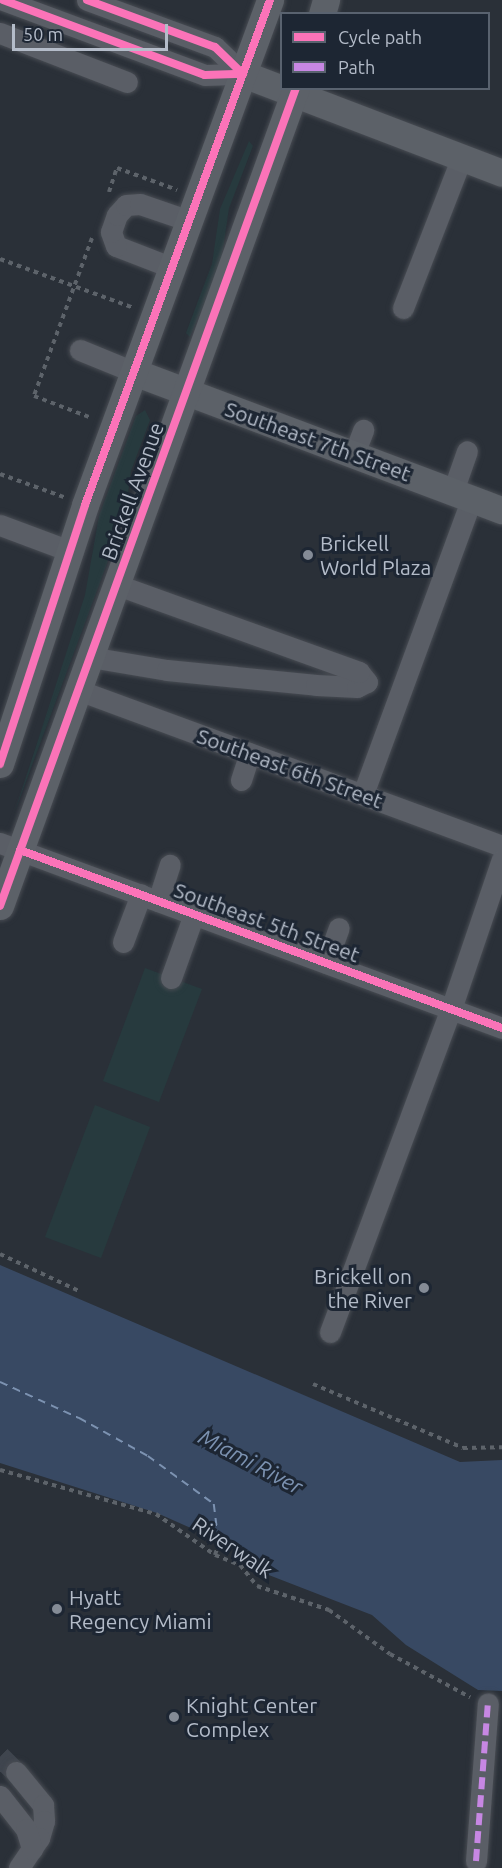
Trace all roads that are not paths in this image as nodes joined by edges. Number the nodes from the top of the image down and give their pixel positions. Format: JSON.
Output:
{"nodes":[{"id":1,"x":3,"y":0,"type":"edge"},
{"id":2,"x":87,"y":0,"type":"edge"},
{"id":3,"x":270,"y":0,"type":"edge"},
{"id":4,"x":0,"y":33,"type":"edge"},
{"id":5,"x":243,"y":74,"type":"junction"},
{"id":6,"x":127,"y":82,"type":"dead end"},
{"id":7,"x":280,"y":86,"type":"edge"},
{"id":8,"x":295,"y":91,"type":"edge"},
{"id":9,"x":462,"y":157,"type":"junction"},
{"id":10,"x":502,"y":173,"type":"edge"},
{"id":11,"x":190,"y":221,"type":"junction"},
{"id":12,"x":173,"y":268,"type":"junction"},
{"id":13,"x":403,"y":308,"type":"dead end"},
{"id":14,"x":80,"y":350,"type":"dead end"},
{"id":15,"x":134,"y":372,"type":"junction"},
{"id":16,"x":188,"y":393,"type":"junction"},
{"id":17,"x":467,"y":451,"type":"dead end"},
{"id":18,"x":462,"y":495,"type":"junction"},
{"id":19,"x":502,"y":510,"type":"edge"},
{"id":20,"x":0,"y":525,"type":"edge"},
{"id":21,"x":70,"y":551,"type":"junction"},
{"id":22,"x":117,"y":585,"type":"junction"},
{"id":23,"x":90,"y":657,"type":"junction"},
{"id":24,"x":78,"y":690,"type":"junction"},
{"id":25,"x":250,"y":753,"type":"junction"},
{"id":26,"x":0,"y":764,"type":"edge"},
{"id":27,"x":241,"y":780,"type":"dead end"},
{"id":28,"x":363,"y":794,"type":"junction"},
{"id":29,"x":10,"y":846,"type":"edge"},
{"id":30,"x":502,"y":846,"type":"edge"},
{"id":31,"x":502,"y":859,"type":"edge"},
{"id":32,"x":170,"y":865,"type":"dead end"},
{"id":33,"x":149,"y":897,"type":"junction"},
{"id":34,"x":0,"y":906,"type":"edge"},
{"id":35,"x":194,"y":914,"type":"junction"},
{"id":36,"x":339,"y":928,"type":"dead end"},
{"id":37,"x":123,"y":942,"type":"dead end"},
{"id":38,"x":326,"y":963,"type":"junction"},
{"id":39,"x":171,"y":978,"type":"dead end"},
{"id":40,"x":451,"y":1009,"type":"junction"},
{"id":41,"x":502,"y":1028,"type":"edge"},
{"id":42,"x":330,"y":1332,"type":"dead end"},
{"id":43,"x":488,"y":1703,"type":"road end"},
{"id":44,"x":16,"y":1772,"type":"tunnel mouth"},
{"id":45,"x":0,"y":1796,"type":"edge"},
{"id":46,"x":32,"y":1849,"type":"junction"},
{"id":47,"x":476,"y":1861,"type":"dead end"},
{"id":48,"x":19,"y":1868,"type":"edge"}],
"edges":[{"from":1,"to":5,"type":"street"},
{"from":2,"to":5,"type":"street"},
{"from":3,"to":5,"type":"main road","name":"Brickell Avenue"},
{"from":4,"to":6,"type":"street"},
{"from":5,"to":7,"type":"main road"},
{"from":5,"to":11,"type":"main road","name":"Brickell Avenue"},
{"from":8,"to":9,"type":"main road"},
{"from":8,"to":16,"type":"main road","name":"Brickell Avenue"},
{"from":9,"to":10,"type":"main road"},
{"from":9,"to":13,"type":"street"},
{"from":11,"to":12,"type":"main road","name":"Brickell Avenue"},
{"from":11,"to":12,"type":"street"},
{"from":12,"to":15,"type":"main road","name":"Brickell Avenue"},
{"from":14,"to":15,"type":"street"},
{"from":15,"to":16,"type":"main road","name":"Southeast 7th Street"},
{"from":15,"to":21,"type":"main road","name":"Brickell Avenue"},
{"from":16,"to":18,"type":"main road","name":"Southeast 7th Street"},
{"from":16,"to":22,"type":"main road","name":"Brickell Avenue"},
{"from":17,"to":18,"type":"street"},
{"from":18,"to":19,"type":"main road","name":"Southeast 7th Street"},
{"from":18,"to":28,"type":"street"},
{"from":20,"to":21,"type":"street"},
{"from":21,"to":26,"type":"main road","name":"Brickell Avenue"},
{"from":22,"to":23,"type":"main road","name":"Brickell Avenue"},
{"from":22,"to":23,"type":"street"},
{"from":23,"to":24,"type":"main road","name":"Brickell Avenue"},
{"from":24,"to":25,"type":"street","name":"Southeast 6th Street"},
{"from":24,"to":29,"type":"main road","name":"Brickell Avenue"},
{"from":25,"to":27,"type":"street"},
{"from":25,"to":28,"type":"street","name":"Southeast 6th Street"},
{"from":28,"to":30,"type":"street","name":"Southeast 6th Street"},
{"from":29,"to":33,"type":"street","name":"Southeast 5th Street"},
{"from":29,"to":34,"type":"main road","name":"Brickell Avenue"},
{"from":31,"to":40,"type":"street"},
{"from":32,"to":33,"type":"street"},
{"from":33,"to":35,"type":"street","name":"Southeast 5th Street"},
{"from":33,"to":37,"type":"street"},
{"from":35,"to":38,"type":"street","name":"Southeast 5th Street"},
{"from":35,"to":39,"type":"street"},
{"from":36,"to":38,"type":"street"},
{"from":38,"to":40,"type":"street","name":"Southeast 5th Street"},
{"from":40,"to":41,"type":"street","name":"Southeast 5th Street"},
{"from":40,"to":42,"type":"street"},
{"from":43,"to":47,"type":"street"},
{"from":44,"to":46,"type":"street"},
{"from":45,"to":46,"type":"street"},
{"from":46,"to":48,"type":"street"}]}
